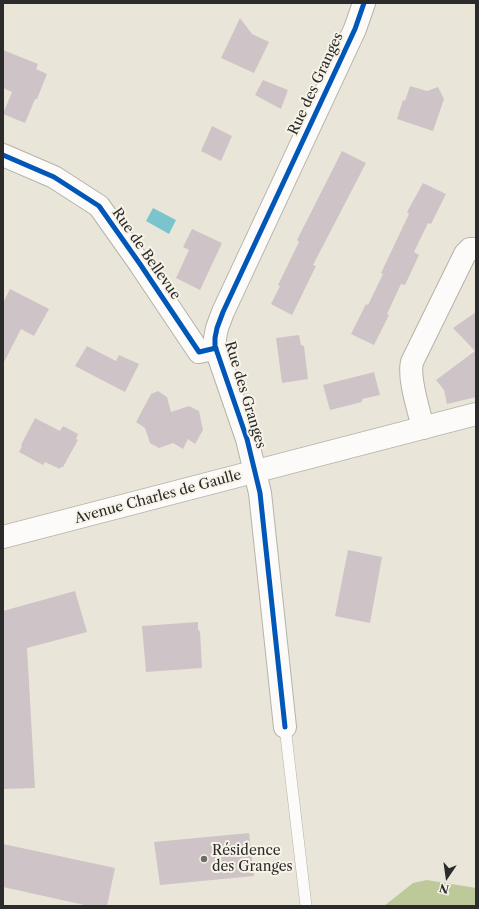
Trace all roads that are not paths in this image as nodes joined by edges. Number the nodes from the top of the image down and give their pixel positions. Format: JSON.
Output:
{"nodes":[{"id":1,"x":364,"y":3,"type":"edge"},
{"id":2,"x":3,"y":155,"type":"edge"},
{"id":3,"x":476,"y":249,"type":"edge"},
{"id":4,"x":216,"y":348,"type":"junction"},
{"id":5,"x":476,"y":414,"type":"edge"},
{"id":6,"x":423,"y":428,"type":"junction"},
{"id":7,"x":255,"y":472,"type":"junction"},
{"id":8,"x":3,"y":537,"type":"edge"},
{"id":9,"x":285,"y":727,"type":"joint"},
{"id":10,"x":306,"y":906,"type":"edge"}],
"edges":[{"from":1,"to":4,"type":"street","name":"Rue des Granges"},
{"from":2,"to":4,"type":"street","name":"Rue de Bellevue"},
{"from":3,"to":6,"type":"street"},
{"from":4,"to":7,"type":"street","name":"Rue des Granges"},
{"from":5,"to":6,"type":"street","name":"Avenue Charles de Gaulle"},
{"from":6,"to":7,"type":"street","name":"Avenue Charles de Gaulle"},
{"from":7,"to":8,"type":"street","name":"Avenue Charles de Gaulle"},
{"from":7,"to":9,"type":"street","name":"Rue des Granges"},
{"from":9,"to":10,"type":"lane","name":"Rue des Granges"}]}
